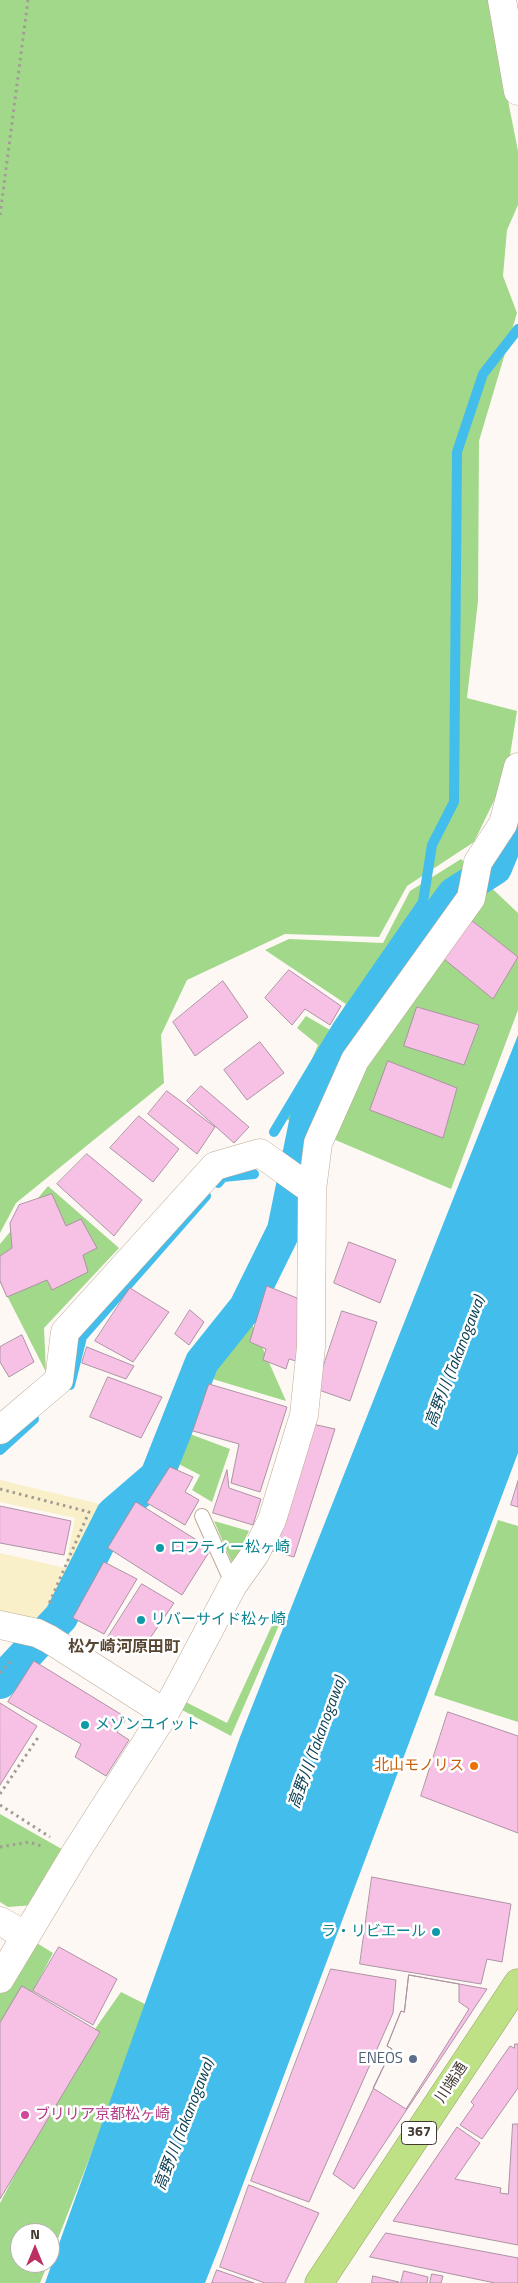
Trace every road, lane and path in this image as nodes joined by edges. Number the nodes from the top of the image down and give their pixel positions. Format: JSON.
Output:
{"nodes":[{"id":1,"x":28,"y":0,"type":"edge"},
{"id":2,"x":502,"y":0,"type":"edge"},
{"id":3,"x":518,"y":91,"type":"edge"},
{"id":4,"x":0,"y":215,"type":"edge"},
{"id":5,"x":518,"y":767,"type":"edge"},
{"id":6,"x":306,"y":1186,"type":"junction"},
{"id":7,"x":0,"y":1430,"type":"edge"},
{"id":8,"x":0,"y":1489,"type":"edge"},
{"id":9,"x":202,"y":1516,"type":"dead end"},
{"id":10,"x":232,"y":1584,"type":"junction"},
{"id":11,"x":0,"y":1625,"type":"edge"},
{"id":12,"x":43,"y":1636,"type":"junction"},
{"id":13,"x":165,"y":1713,"type":"junction"},
{"id":14,"x":40,"y":1736,"type":"dead end"},
{"id":15,"x":0,"y":1794,"type":"edge"},
{"id":16,"x":0,"y":1805,"type":"edge"},
{"id":17,"x":0,"y":1847,"type":"edge"},
{"id":18,"x":74,"y":1854,"type":"junction"},
{"id":19,"x":0,"y":1921,"type":"edge"},
{"id":20,"x":26,"y":1936,"type":"junction"},
{"id":21,"x":0,"y":1979,"type":"edge"},
{"id":22,"x":518,"y":1983,"type":"edge"},
{"id":23,"x":319,"y":2283,"type":"edge"}],
"edges":[{"from":1,"to":4,"type":"path"},
{"from":2,"to":3,"type":"street"},
{"from":5,"to":6,"type":"street"},
{"from":6,"to":7,"type":"street"},
{"from":6,"to":10,"type":"street"},
{"from":8,"to":12,"type":"path"},
{"from":9,"to":10,"type":"lane"},
{"from":10,"to":13,"type":"street"},
{"from":11,"to":12,"type":"street"},
{"from":12,"to":13,"type":"street"},
{"from":13,"to":18,"type":"street"},
{"from":14,"to":15,"type":"path"},
{"from":16,"to":18,"type":"path"},
{"from":17,"to":18,"type":"path"},
{"from":18,"to":20,"type":"street"},
{"from":19,"to":20,"type":"street"},
{"from":20,"to":21,"type":"street"},
{"from":22,"to":23,"type":"highway","name":"川端通","number":"367"}]}
